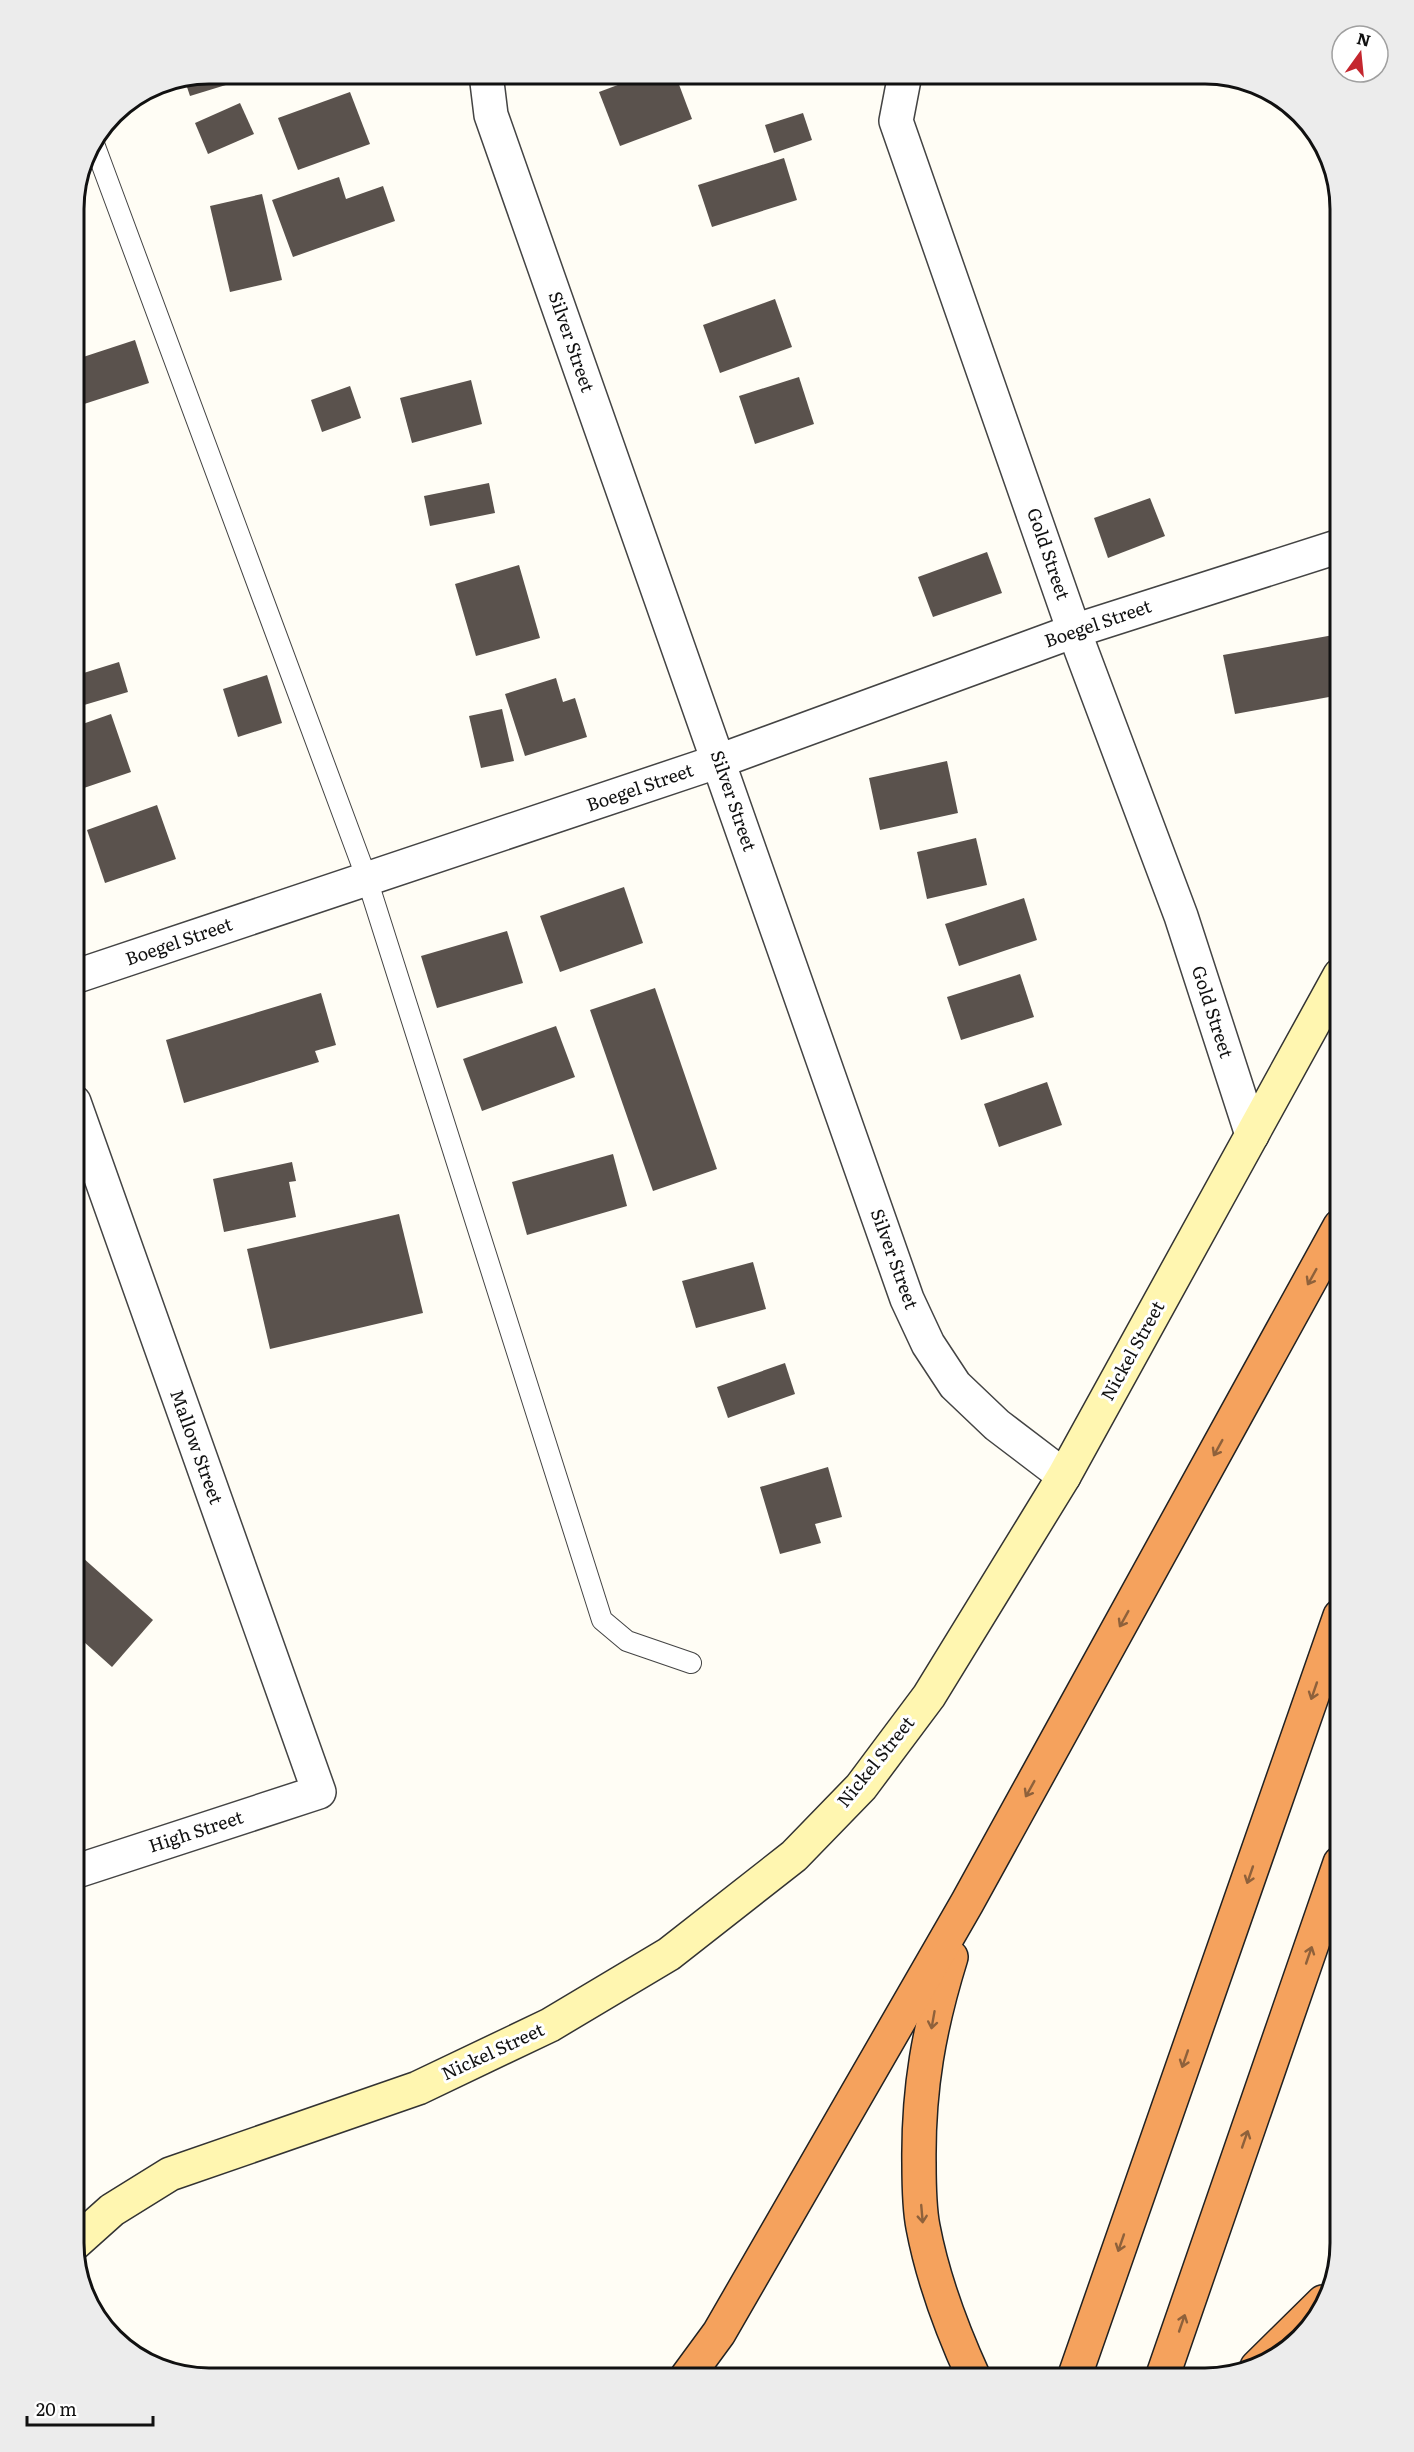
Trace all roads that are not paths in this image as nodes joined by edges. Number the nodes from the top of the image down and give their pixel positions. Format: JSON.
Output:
{"nodes":[{"id":1,"x":487,"y":84,"type":"edge"},
{"id":2,"x":904,"y":84,"type":"edge"},
{"id":3,"x":97,"y":153,"type":"edge"},
{"id":4,"x":1330,"y":550,"type":"edge"},
{"id":5,"x":1074,"y":631,"type":"junction"},
{"id":6,"x":719,"y":761,"type":"junction"},
{"id":7,"x":367,"y":879,"type":"junction"},
{"id":8,"x":84,"y":974,"type":"edge"},
{"id":9,"x":1330,"y":995,"type":"edge"},
{"id":10,"x":84,"y":1130,"type":"edge"},
{"id":11,"x":1252,"y":1135,"type":"junction"},
{"id":12,"x":1330,"y":1246,"type":"edge"},
{"id":13,"x":1064,"y":1476,"type":"junction"},
{"id":14,"x":1330,"y":1647,"type":"edge"},
{"id":15,"x":691,"y":1663,"type":"dead end"},
{"id":16,"x":319,"y":1792,"type":"joint"},
{"id":17,"x":84,"y":1869,"type":"edge"},
{"id":18,"x":1330,"y":1895,"type":"edge"},
{"id":19,"x":967,"y":1903,"type":"junction"},
{"id":20,"x":84,"y":2235,"type":"edge"},
{"id":21,"x":1301,"y":2323,"type":"edge"},
{"id":22,"x":1285,"y":2339,"type":"edge"},
{"id":23,"x":693,"y":2368,"type":"edge"},
{"id":24,"x":969,"y":2368,"type":"edge"},
{"id":25,"x":1078,"y":2368,"type":"edge"},
{"id":26,"x":1166,"y":2368,"type":"edge"}],
"edges":[{"from":1,"to":6,"type":"street","name":"Silver Street"},
{"from":2,"to":5,"type":"street","name":"Gold Street"},
{"from":3,"to":7,"type":"lane"},
{"from":4,"to":5,"type":"street","name":"Boegel Street"},
{"from":5,"to":6,"type":"street","name":"Boegel Street"},
{"from":5,"to":11,"type":"street","name":"Gold Street"},
{"from":6,"to":7,"type":"street","name":"Boegel Street"},
{"from":6,"to":13,"type":"street","name":"Silver Street"},
{"from":7,"to":8,"type":"street","name":"Boegel Street"},
{"from":7,"to":15,"type":"lane"},
{"from":9,"to":11,"type":"main road","name":"Nickel Street"},
{"from":10,"to":16,"type":"street","name":"Mallow Street"},
{"from":11,"to":13,"type":"main road","name":"Nickel Street"},
{"from":12,"to":19,"type":"highway","one_way":true},
{"from":13,"to":20,"type":"main road","name":"Nickel Street"},
{"from":14,"to":25,"type":"highway","one_way":true},
{"from":16,"to":17,"type":"street","name":"High Street"},
{"from":26,"to":18,"type":"highway","one_way":true},
{"from":19,"to":23,"type":"highway"},
{"from":19,"to":24,"type":"highway","one_way":true},
{"from":21,"to":22,"type":"highway"}]}
